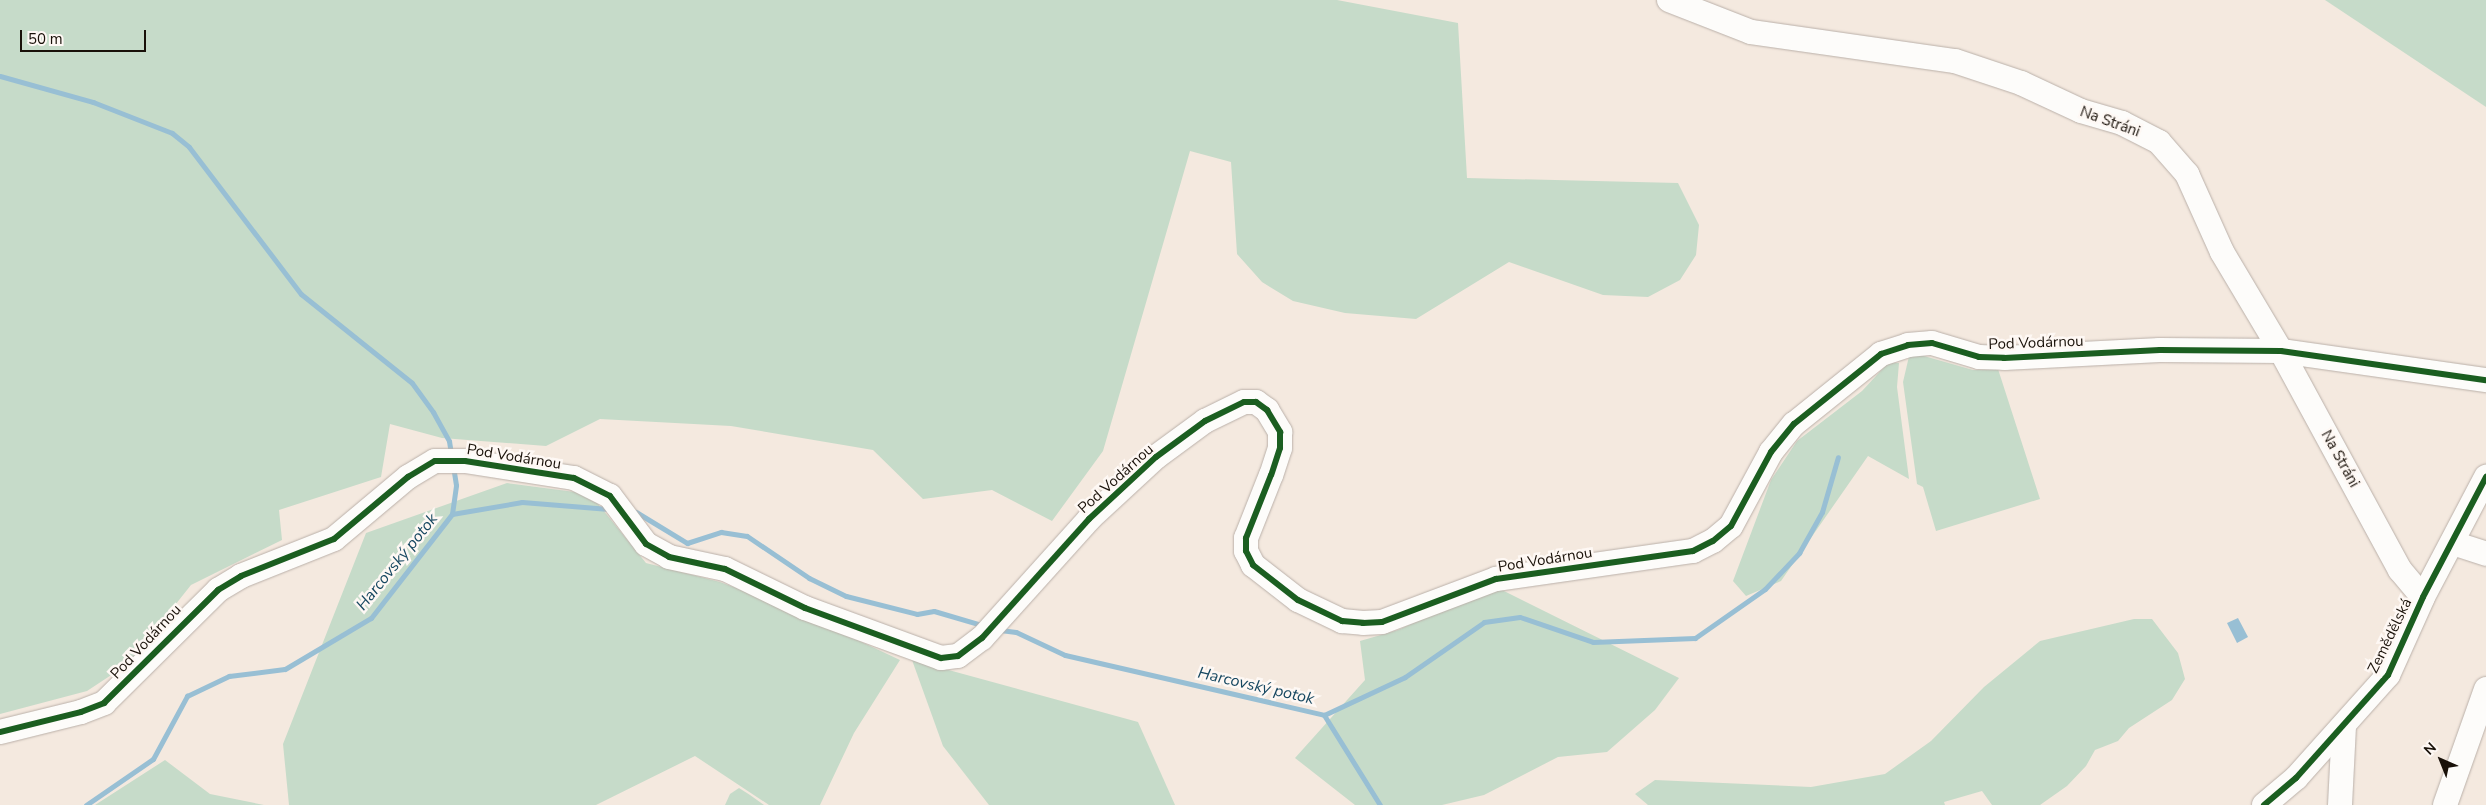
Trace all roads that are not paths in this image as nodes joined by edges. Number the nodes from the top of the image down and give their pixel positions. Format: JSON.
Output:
{"nodes":[{"id":1,"x":1669,"y":0,"type":"edge"},
{"id":2,"x":2281,"y":350,"type":"junction"},
{"id":3,"x":2486,"y":380,"type":"edge"},
{"id":4,"x":2486,"y":477,"type":"edge"},
{"id":5,"x":2453,"y":543,"type":"junction"},
{"id":6,"x":2486,"y":554,"type":"edge"},
{"id":7,"x":2423,"y":597,"type":"junction"},
{"id":8,"x":2486,"y":689,"type":"edge"},
{"id":9,"x":2344,"y":726,"type":"junction"},
{"id":10,"x":0,"y":732,"type":"edge"},
{"id":11,"x":2264,"y":805,"type":"edge"},
{"id":12,"x":2340,"y":805,"type":"edge"},
{"id":13,"x":2445,"y":805,"type":"edge"}],
"edges":[{"from":1,"to":2,"type":"street","name":"Na Stráni"},
{"from":2,"to":3,"type":"street","name":"Pod Vodárnou"},
{"from":2,"to":7,"type":"street","name":"Na Stráni"},
{"from":2,"to":10,"type":"street","name":"Pod Vodárnou"},
{"from":4,"to":5,"type":"street","name":"Zemědělská"},
{"from":5,"to":6,"type":"street"},
{"from":5,"to":7,"type":"street","name":"Zemědělská"},
{"from":7,"to":9,"type":"street","name":"Zemědělská"},
{"from":8,"to":13,"type":"street"},
{"from":9,"to":11,"type":"street","name":"Zemědělská"},
{"from":9,"to":12,"type":"street"}]}
